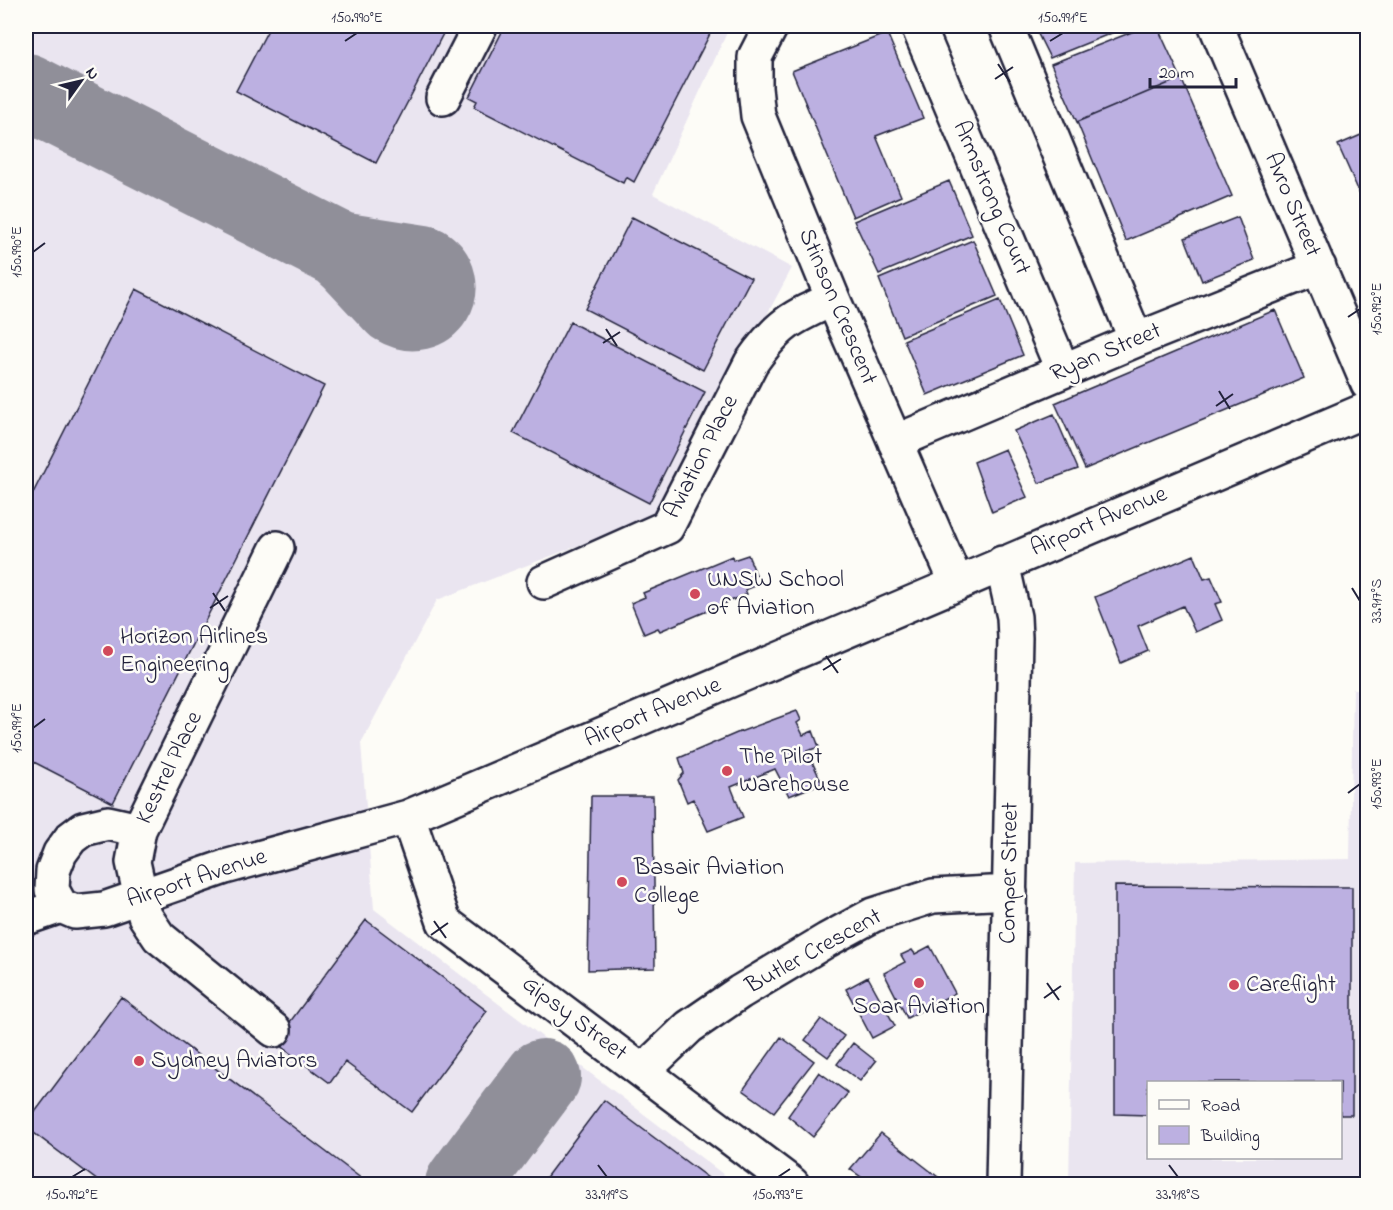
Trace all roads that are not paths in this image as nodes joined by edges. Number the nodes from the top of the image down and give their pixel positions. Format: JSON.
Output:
{"nodes":[{"id":1,"x":480,"y":26,"type":"edge"},
{"id":2,"x":771,"y":26,"type":"edge"},
{"id":3,"x":918,"y":26,"type":"edge"},
{"id":4,"x":1006,"y":26,"type":"edge"},
{"id":5,"x":1216,"y":26,"type":"edge"},
{"id":6,"x":443,"y":98,"type":"dead end"},
{"id":7,"x":1319,"y":267,"type":"junction"},
{"id":8,"x":833,"y":299,"type":"junction"},
{"id":9,"x":1136,"y":340,"type":"junction"},
{"id":10,"x":1063,"y":371,"type":"junction"},
{"id":11,"x":1368,"y":384,"type":"edge"},
{"id":12,"x":1368,"y":409,"type":"edge"},
{"id":13,"x":895,"y":442,"type":"junction"},
{"id":14,"x":277,"y":548,"type":"dead end"},
{"id":15,"x":1002,"y":563,"type":"junction"},
{"id":16,"x":544,"y":582,"type":"dead end"},
{"id":17,"x":957,"y":584,"type":"junction"},
{"id":18,"x":408,"y":817,"type":"junction"},
{"id":19,"x":139,"y":830,"type":"junction"},
{"id":20,"x":1010,"y":892,"type":"junction"},
{"id":21,"x":140,"y":896,"type":"junction"},
{"id":22,"x":61,"y":906,"type":"junction"},
{"id":23,"x":26,"y":918,"type":"edge"},
{"id":24,"x":274,"y":1030,"type":"dead end"},
{"id":25,"x":643,"y":1071,"type":"junction"},
{"id":26,"x":792,"y":1185,"type":"edge"},
{"id":27,"x":1003,"y":1185,"type":"edge"}],
"edges":[{"from":1,"to":6,"type":"street"},
{"from":2,"to":8,"type":"street","name":"Stinson Crescent"},
{"from":3,"to":10,"type":"street","name":"Armstrong Court"},
{"from":4,"to":9,"type":"street"},
{"from":5,"to":7,"type":"street","name":"Avro Street"},
{"from":7,"to":9,"type":"street","name":"Ryan Street"},
{"from":7,"to":11,"type":"street","name":"Avro Street"},
{"from":8,"to":13,"type":"street","name":"Stinson Crescent"},
{"from":8,"to":16,"type":"street","name":"Aviation Place"},
{"from":9,"to":10,"type":"street","name":"Ryan Street"},
{"from":10,"to":13,"type":"street","name":"Ryan Street"},
{"from":12,"to":15,"type":"street","name":"Airport Avenue"},
{"from":13,"to":17,"type":"street","name":"Stinson Crescent"},
{"from":14,"to":19,"type":"street","name":"Kestrel Place"},
{"from":15,"to":17,"type":"street","name":"Airport Avenue"},
{"from":15,"to":20,"type":"street","name":"Comper Street"},
{"from":17,"to":18,"type":"street","name":"Airport Avenue"},
{"from":18,"to":21,"type":"street","name":"Airport Avenue"},
{"from":18,"to":25,"type":"street","name":"Gipsy Street"},
{"from":19,"to":21,"type":"street","name":"Kestrel Place"},
{"from":19,"to":22,"type":"street"},
{"from":20,"to":25,"type":"street","name":"Butler Crescent"},
{"from":20,"to":27,"type":"street","name":"Comper Street"},
{"from":21,"to":22,"type":"street","name":"Airport Avenue"},
{"from":21,"to":24,"type":"street","name":"Kestrel Place"},
{"from":22,"to":23,"type":"street"},
{"from":25,"to":26,"type":"street","name":"Gipsy Street"}]}
